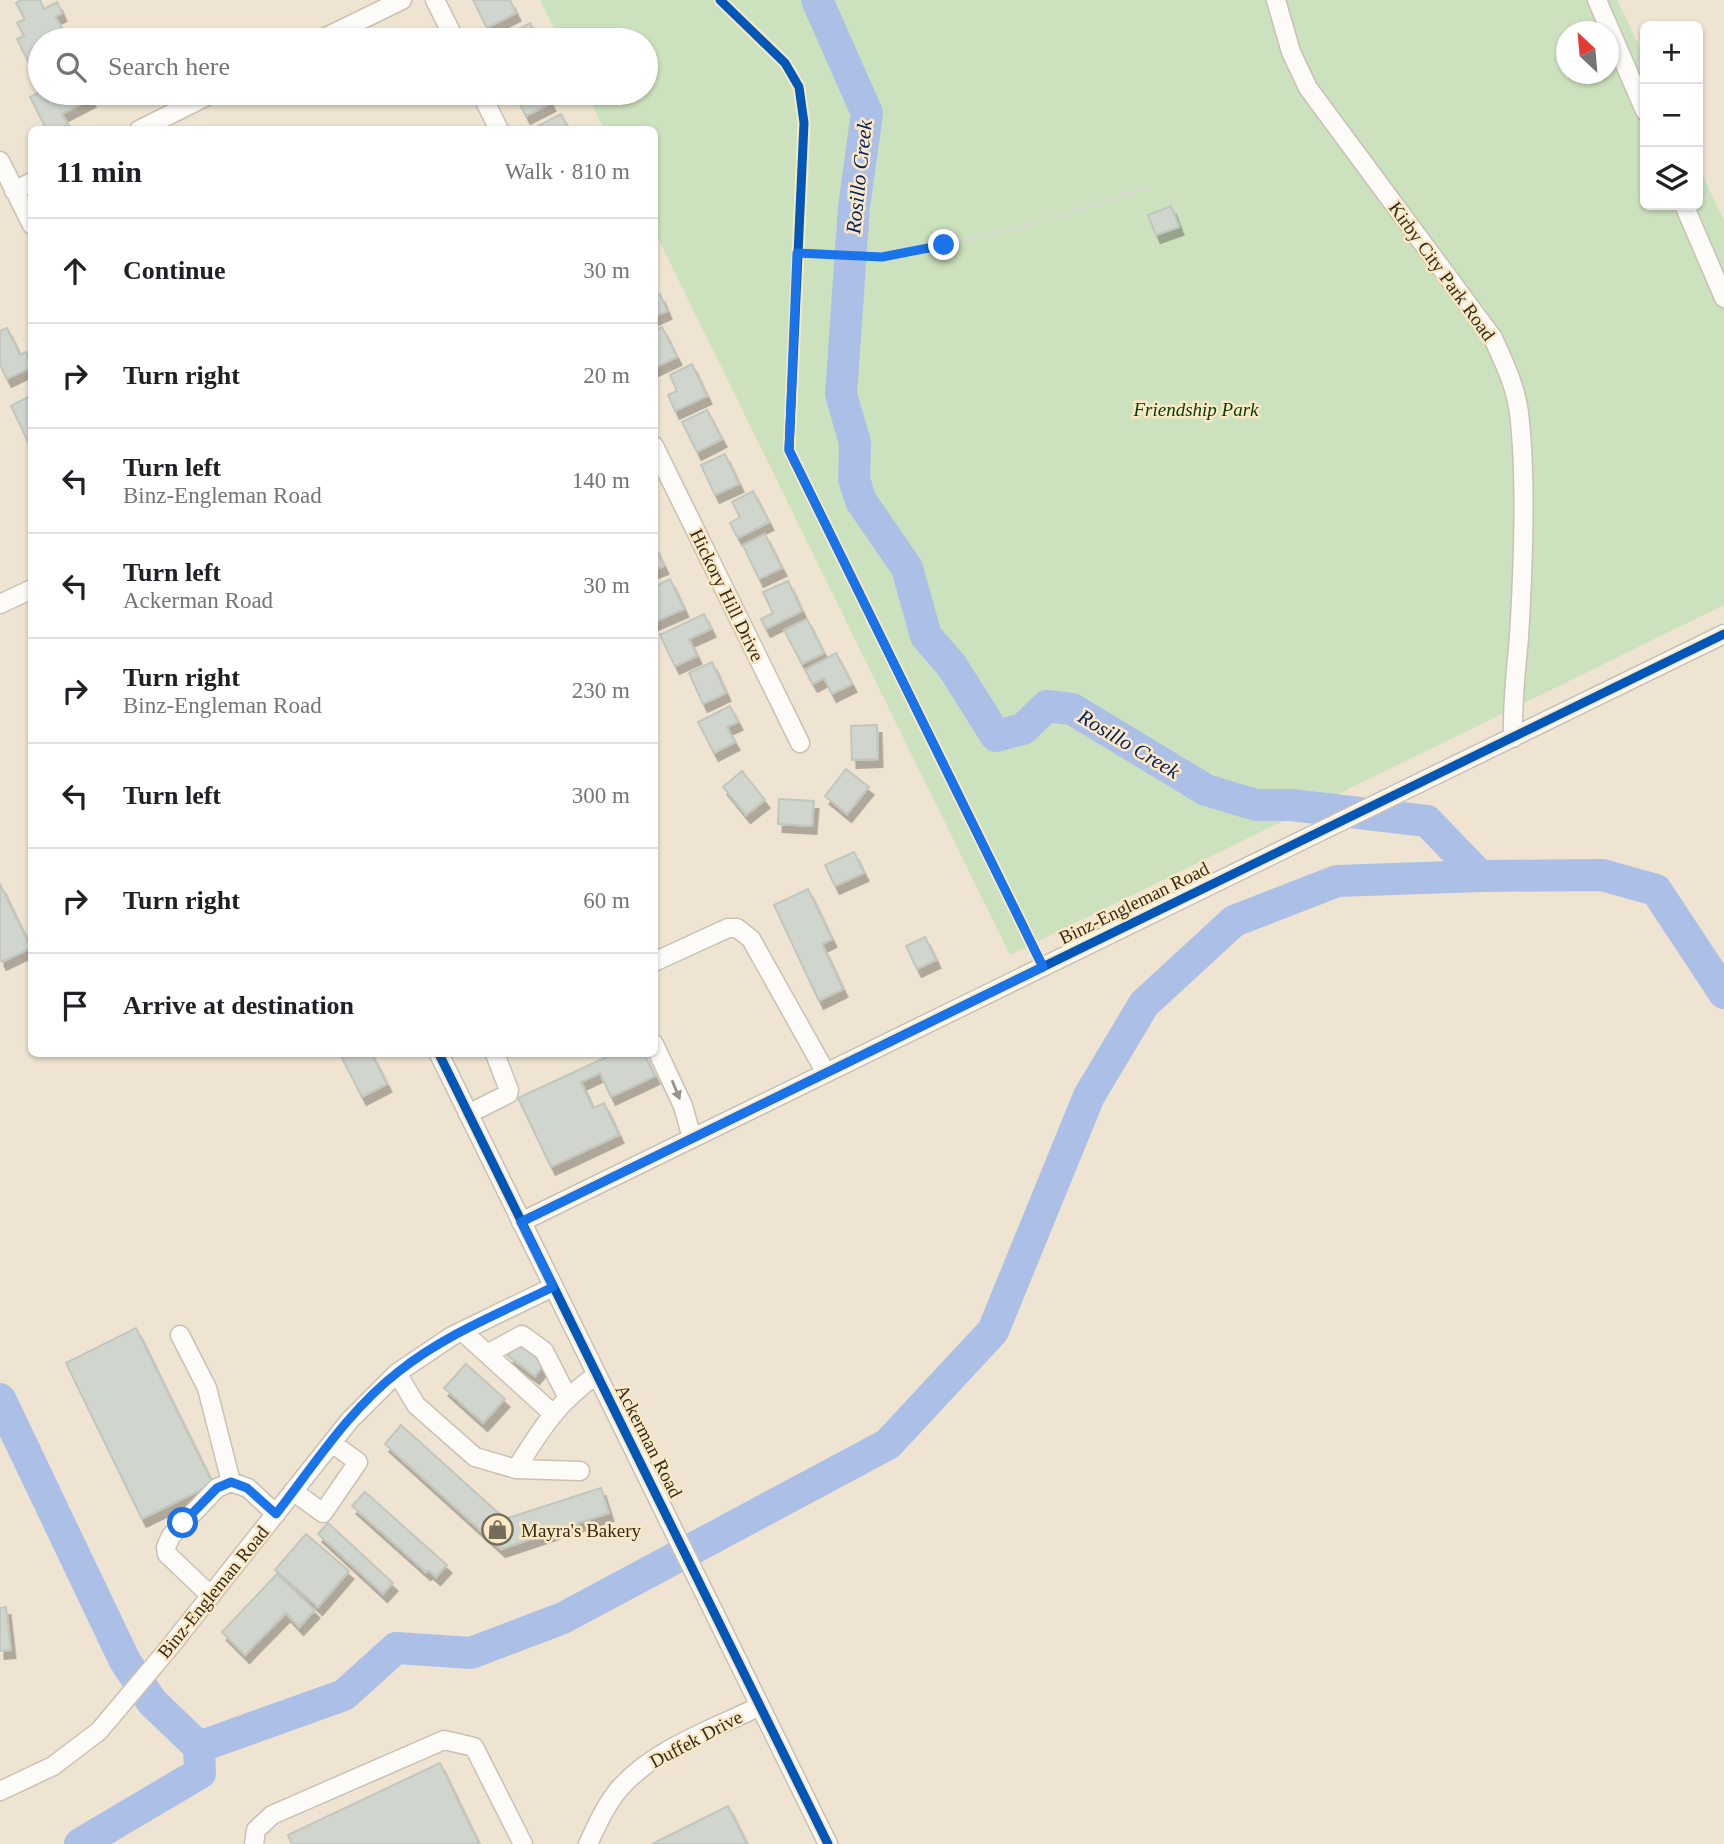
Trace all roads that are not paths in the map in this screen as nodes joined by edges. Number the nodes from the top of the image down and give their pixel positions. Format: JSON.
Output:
{"nodes":[{"id":1,"x":402,"y":0,"type":"edge"},
{"id":2,"x":435,"y":0,"type":"edge"},
{"id":3,"x":1276,"y":0,"type":"edge"},
{"id":4,"x":1597,"y":0,"type":"edge"},
{"id":5,"x":345,"y":28,"type":"edge"},
{"id":6,"x":449,"y":28,"type":"edge"},
{"id":7,"x":1640,"y":99,"type":"edge"},
{"id":8,"x":189,"y":105,"type":"edge"},
{"id":9,"x":487,"y":105,"type":"edge"},
{"id":10,"x":146,"y":126,"type":"edge"},
{"id":11,"x":497,"y":126,"type":"edge"},
{"id":12,"x":0,"y":161,"type":"edge"},
{"id":13,"x":28,"y":184,"type":"edge"},
{"id":14,"x":14,"y":191,"type":"junction"},
{"id":15,"x":1686,"y":210,"type":"edge"},
{"id":16,"x":28,"y":217,"type":"edge"},
{"id":17,"x":1724,"y":298,"type":"edge"},
{"id":18,"x":658,"y":454,"type":"edge"},
{"id":19,"x":28,"y":591,"type":"edge"},
{"id":20,"x":0,"y":604,"type":"edge"},
{"id":21,"x":1724,"y":634,"type":"edge"},
{"id":22,"x":1513,"y":738,"type":"junction"},
{"id":23,"x":800,"y":743,"type":"dead end"},
{"id":24,"x":658,"y":960,"type":"edge"},
{"id":25,"x":658,"y":1053,"type":"edge"},
{"id":26,"x":446,"y":1057,"type":"edge"},
{"id":27,"x":496,"y":1057,"type":"edge"},
{"id":28,"x":826,"y":1073,"type":"junction"},
{"id":29,"x":468,"y":1114,"type":"junction"},
{"id":30,"x":692,"y":1138,"type":"junction"},
{"id":31,"x":521,"y":1222,"type":"junction"},
{"id":32,"x":553,"y":1287,"type":"junction"},
{"id":33,"x":463,"y":1331,"type":"junction"},
{"id":34,"x":180,"y":1335,"type":"dead end"},
{"id":35,"x":487,"y":1354,"type":"junction"},
{"id":36,"x":397,"y":1373,"type":"junction"},
{"id":37,"x":596,"y":1375,"type":"junction"},
{"id":38,"x":567,"y":1396,"type":"junction"},
{"id":39,"x":552,"y":1413,"type":"junction"},
{"id":40,"x":332,"y":1443,"type":"junction"},
{"id":41,"x":516,"y":1469,"type":"junction"},
{"id":42,"x":580,"y":1471,"type":"dead end"},
{"id":43,"x":231,"y":1482,"type":"junction"},
{"id":44,"x":293,"y":1491,"type":"junction"},
{"id":45,"x":276,"y":1514,"type":"junction"},
{"id":46,"x":211,"y":1596,"type":"junction"},
{"id":47,"x":760,"y":1706,"type":"junction"},
{"id":48,"x":0,"y":1791,"type":"edge"},
{"id":49,"x":254,"y":1844,"type":"edge"},
{"id":50,"x":523,"y":1844,"type":"edge"},
{"id":51,"x":588,"y":1844,"type":"edge"},
{"id":52,"x":828,"y":1844,"type":"edge"}],
"edges":[{"from":1,"to":5,"type":"street"},
{"from":2,"to":6,"type":"street"},
{"from":3,"to":22,"type":"street","name":"Kirby City Park Road"},
{"from":4,"to":7,"type":"street"},
{"from":8,"to":10,"type":"street"},
{"from":9,"to":11,"type":"street"},
{"from":12,"to":14,"type":"street"},
{"from":13,"to":14,"type":"street"},
{"from":14,"to":16,"type":"street"},
{"from":15,"to":17,"type":"street"},
{"from":18,"to":23,"type":"street","name":"Hickory Hill Drive"},
{"from":19,"to":20,"type":"street"},
{"from":21,"to":22,"type":"street","name":"Binz-Engleman Road"},
{"from":22,"to":28,"type":"street","name":"Binz-Engleman Road"},
{"from":24,"to":28,"type":"street"},
{"from":25,"to":30,"type":"street","one_way":true},
{"from":26,"to":29,"type":"street","name":"Ackerman Road"},
{"from":27,"to":29,"type":"street"},
{"from":28,"to":30,"type":"street","name":"Binz-Engleman Road"},
{"from":29,"to":31,"type":"street","name":"Ackerman Road"},
{"from":30,"to":31,"type":"street","name":"Binz-Engleman Road"},
{"from":31,"to":32,"type":"street","name":"Ackerman Road"},
{"from":32,"to":33,"type":"street","name":"Binz-Engleman Road"},
{"from":32,"to":37,"type":"street","name":"Ackerman Road"},
{"from":33,"to":35,"type":"street"},
{"from":33,"to":36,"type":"street","name":"Binz-Engleman Road"},
{"from":34,"to":43,"type":"street"},
{"from":35,"to":38,"type":"street"},
{"from":35,"to":39,"type":"street"},
{"from":36,"to":40,"type":"street","name":"Binz-Engleman Road"},
{"from":36,"to":41,"type":"street"},
{"from":37,"to":38,"type":"street"},
{"from":37,"to":47,"type":"street","name":"Ackerman Road"},
{"from":38,"to":39,"type":"street"},
{"from":39,"to":41,"type":"street"},
{"from":40,"to":44,"type":"street","name":"Binz-Engleman Road"},
{"from":40,"to":44,"type":"street"},
{"from":41,"to":42,"type":"street"},
{"from":43,"to":45,"type":"street"},
{"from":43,"to":46,"type":"street"},
{"from":44,"to":45,"type":"street","name":"Binz-Engleman Road"},
{"from":45,"to":46,"type":"street","name":"Binz-Engleman Road"},
{"from":46,"to":48,"type":"street","name":"Binz-Engleman Road"},
{"from":47,"to":51,"type":"street","name":"Duffek Drive"},
{"from":47,"to":52,"type":"street","name":"Ackerman Road"},
{"from":49,"to":50,"type":"street"}]}
